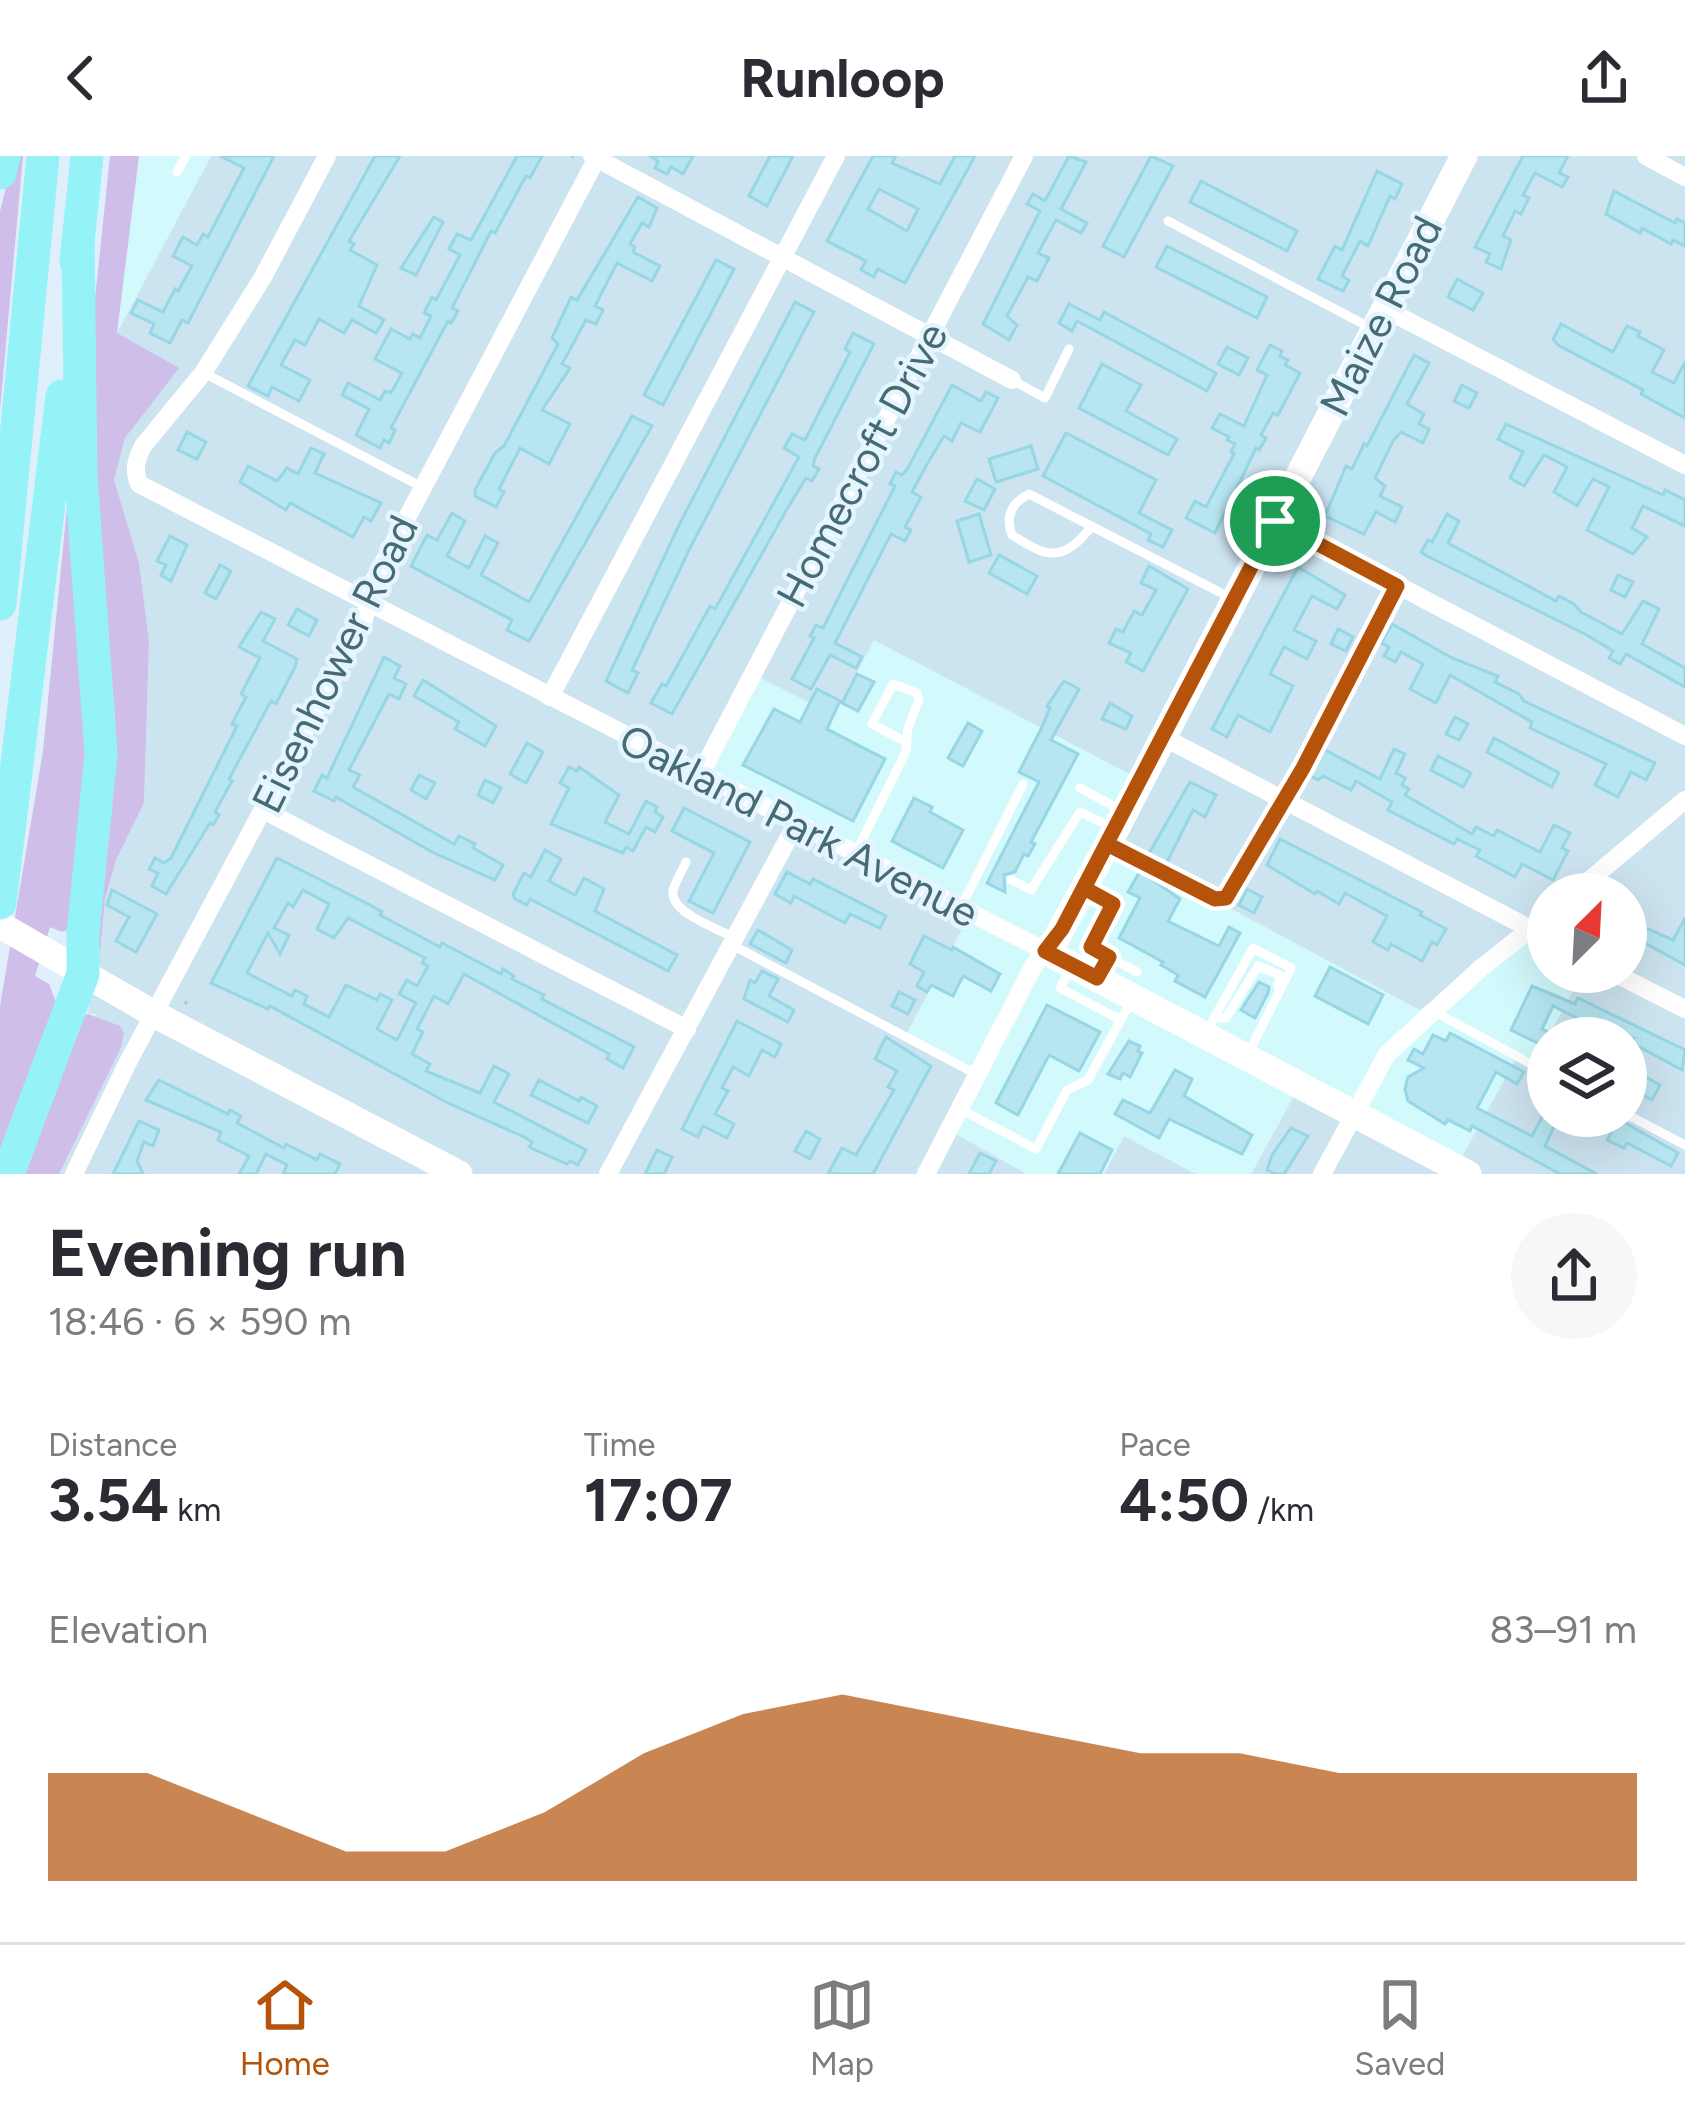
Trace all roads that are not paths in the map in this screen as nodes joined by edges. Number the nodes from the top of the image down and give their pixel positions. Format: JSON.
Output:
{"nodes":[{"id":1,"x":4,"y":156,"type":"edge"},
{"id":2,"x":43,"y":156,"type":"edge"},
{"id":3,"x":87,"y":156,"type":"edge"},
{"id":4,"x":186,"y":156,"type":"edge"},
{"id":5,"x":327,"y":156,"type":"edge"},
{"id":6,"x":836,"y":156,"type":"edge"},
{"id":7,"x":1024,"y":156,"type":"edge"},
{"id":8,"x":1646,"y":156,"type":"edge"},
{"id":9,"x":586,"y":157,"type":"edge"},
{"id":10,"x":1462,"y":157,"type":"edge"},
{"id":11,"x":0,"y":172,"type":"edge"},
{"id":12,"x":177,"y":172,"type":"dead end"},
{"id":13,"x":1685,"y":176,"type":"edge"},
{"id":14,"x":1168,"y":221,"type":"dead end"},
{"id":15,"x":78,"y":241,"type":"junction"},
{"id":16,"x":783,"y":258,"type":"junction"},
{"id":17,"x":1380,"y":320,"type":"junction"},
{"id":18,"x":928,"y":338,"type":"junction"},
{"id":19,"x":1069,"y":349,"type":"dead end"},
{"id":20,"x":203,"y":373,"type":"junction"},
{"id":21,"x":1012,"y":380,"type":"joint"},
{"id":22,"x":1685,"y":465,"type":"edge"},
{"id":23,"x":422,"y":487,"type":"junction"},
{"id":24,"x":1275,"y":521,"type":"junction"},
{"id":25,"x":1092,"y":526,"type":"junction"},
{"id":26,"x":1397,"y":586,"type":"junction"},
{"id":27,"x":1234,"y":599,"type":"junction"},
{"id":28,"x":368,"y":603,"type":"junction"},
{"id":29,"x":0,"y":604,"type":"edge"},
{"id":30,"x":550,"y":698,"type":"junction"},
{"id":31,"x":1163,"y":736,"type":"junction"},
{"id":32,"x":1685,"y":736,"type":"edge"},
{"id":33,"x":906,"y":742,"type":"junction"},
{"id":34,"x":700,"y":775,"type":"junction"},
{"id":35,"x":1024,"y":784,"type":"dead end"},
{"id":36,"x":1080,"y":788,"type":"dead end"},
{"id":37,"x":1282,"y":799,"type":"junction"},
{"id":38,"x":1685,"y":800,"type":"edge"},
{"id":39,"x":263,"y":810,"type":"junction"},
{"id":40,"x":796,"y":824,"type":"junction"},
{"id":41,"x":1115,"y":828,"type":"junction"},
{"id":42,"x":855,"y":855,"type":"junction"},
{"id":43,"x":686,"y":862,"type":"dead end"},
{"id":44,"x":1598,"y":873,"type":"edge"},
{"id":45,"x":1011,"y":880,"type":"dead end"},
{"id":46,"x":1084,"y":888,"type":"junction"},
{"id":47,"x":0,"y":902,"type":"edge"},
{"id":48,"x":960,"y":909,"type":"junction"},
{"id":49,"x":0,"y":926,"type":"edge"},
{"id":50,"x":1527,"y":927,"type":"edge"},
{"id":51,"x":734,"y":941,"type":"junction"},
{"id":52,"x":1527,"y":943,"type":"edge"},
{"id":53,"x":1045,"y":951,"type":"junction"},
{"id":54,"x":1093,"y":967,"type":"junction"},
{"id":55,"x":83,"y":974,"type":"junction"},
{"id":56,"x":1647,"y":990,"type":"edge"},
{"id":57,"x":1130,"y":996,"type":"junction"},
{"id":58,"x":1685,"y":1010,"type":"edge"},
{"id":59,"x":1433,"y":1012,"type":"junction"},
{"id":60,"x":154,"y":1014,"type":"junction"},
{"id":61,"x":1266,"y":1019,"type":"junction"},
{"id":62,"x":1209,"y":1027,"type":"junction"},
{"id":63,"x":687,"y":1029,"type":"junction"},
{"id":64,"x":1246,"y":1059,"type":"junction"},
{"id":65,"x":1527,"y":1062,"type":"edge"},
{"id":66,"x":977,"y":1075,"type":"junction"},
{"id":67,"x":959,"y":1109,"type":"junction"},
{"id":68,"x":1352,"y":1114,"type":"junction"},
{"id":69,"x":1647,"y":1125,"type":"edge"},
{"id":70,"x":1685,"y":1145,"type":"edge"},
{"id":71,"x":8,"y":1174,"type":"edge"},
{"id":72,"x":74,"y":1174,"type":"edge"},
{"id":73,"x":458,"y":1174,"type":"edge"},
{"id":74,"x":608,"y":1174,"type":"edge"},
{"id":75,"x":926,"y":1174,"type":"edge"},
{"id":76,"x":1322,"y":1174,"type":"edge"},
{"id":77,"x":1468,"y":1174,"type":"edge"}],
"edges":[{"from":1,"to":11,"type":"highway"},
{"from":2,"to":29,"type":"highway"},
{"from":3,"to":15,"type":"highway"},
{"from":4,"to":12,"type":"lane"},
{"from":5,"to":20,"type":"street"},
{"from":6,"to":16,"type":"street"},
{"from":7,"to":18,"type":"street","name":"Homecroft Drive"},
{"from":8,"to":13,"type":"street"},
{"from":9,"to":16,"type":"street"},
{"from":9,"to":23,"type":"street","name":"Eisenhower Road"},
{"from":10,"to":17,"type":"street","name":"Maize Road"},
{"from":14,"to":17,"type":"lane"},
{"from":15,"to":47,"type":"highway"},
{"from":15,"to":55,"type":"highway"},
{"from":16,"to":18,"type":"street"},
{"from":16,"to":30,"type":"street"},
{"from":17,"to":22,"type":"street"},
{"from":17,"to":24,"type":"street","name":"Maize Road"},
{"from":18,"to":21,"type":"street"},
{"from":18,"to":34,"type":"street","name":"Homecroft Drive"},
{"from":19,"to":21,"type":"lane"},
{"from":20,"to":23,"type":"lane"},
{"from":20,"to":28,"type":"street","name":"Oakland Park Avenue"},
{"from":23,"to":28,"type":"street","name":"Eisenhower Road"},
{"from":24,"to":26,"type":"street"},
{"from":24,"to":27,"type":"street","name":"Maize Road"},
{"from":25,"to":25,"type":"lane"},
{"from":25,"to":27,"type":"lane"},
{"from":26,"to":32,"type":"street"},
{"from":26,"to":37,"type":"lane"},
{"from":27,"to":31,"type":"street","name":"Maize Road"},
{"from":28,"to":30,"type":"street","name":"Oakland Park Avenue"},
{"from":28,"to":39,"type":"street","name":"Eisenhower Road"},
{"from":30,"to":34,"type":"street","name":"Oakland Park Avenue"},
{"from":31,"to":37,"type":"street"},
{"from":31,"to":41,"type":"street","name":"Maize Road"},
{"from":33,"to":33,"type":"lane"},
{"from":33,"to":42,"type":"lane"},
{"from":34,"to":40,"type":"street","name":"Oakland Park Avenue"},
{"from":35,"to":48,"type":"lane"},
{"from":36,"to":41,"type":"lane"},
{"from":37,"to":41,"type":"lane"},
{"from":37,"to":50,"type":"street"},
{"from":38,"to":44,"type":"street"},
{"from":39,"to":60,"type":"street","name":"Eisenhower Road"},
{"from":39,"to":63,"type":"street"},
{"from":40,"to":42,"type":"street","name":"Oakland Park Avenue"},
{"from":40,"to":51,"type":"street"},
{"from":41,"to":45,"type":"lane"},
{"from":41,"to":46,"type":"street","name":"Maize Road"},
{"from":42,"to":48,"type":"street","name":"Oakland Park Avenue"},
{"from":43,"to":51,"type":"lane"},
{"from":46,"to":53,"type":"street","name":"Maize Road"},
{"from":46,"to":54,"type":"lane"},
{"from":48,"to":53,"type":"street","name":"Oakland Park Avenue"},
{"from":49,"to":55,"type":"street"},
{"from":51,"to":63,"type":"street"},
{"from":51,"to":66,"type":"lane"},
{"from":52,"to":59,"type":"street"},
{"from":53,"to":54,"type":"street","name":"Oakland Park Avenue"},
{"from":53,"to":66,"type":"street","name":"Maize Road"},
{"from":54,"to":57,"type":"street","name":"Oakland Park Avenue"},
{"from":55,"to":60,"type":"street"},
{"from":55,"to":71,"type":"highway"},
{"from":56,"to":58,"type":"street"},
{"from":57,"to":62,"type":"street","name":"Oakland Park Avenue"},
{"from":57,"to":67,"type":"lane"},
{"from":59,"to":65,"type":"lane"},
{"from":59,"to":68,"type":"street"},
{"from":60,"to":72,"type":"street","name":"Eisenhower Road"},
{"from":60,"to":73,"type":"street"},
{"from":61,"to":62,"type":"lane"},
{"from":61,"to":62,"type":"lane"},
{"from":61,"to":64,"type":"lane"},
{"from":62,"to":64,"type":"street","name":"Oakland Park Avenue"},
{"from":63,"to":74,"type":"street"},
{"from":64,"to":68,"type":"street","name":"Oakland Park Avenue"},
{"from":66,"to":67,"type":"street","name":"Maize Road"},
{"from":67,"to":75,"type":"street","name":"Maize Road"},
{"from":68,"to":76,"type":"street"},
{"from":68,"to":77,"type":"street","name":"Oakland Park Avenue"},
{"from":69,"to":70,"type":"lane"}]}
